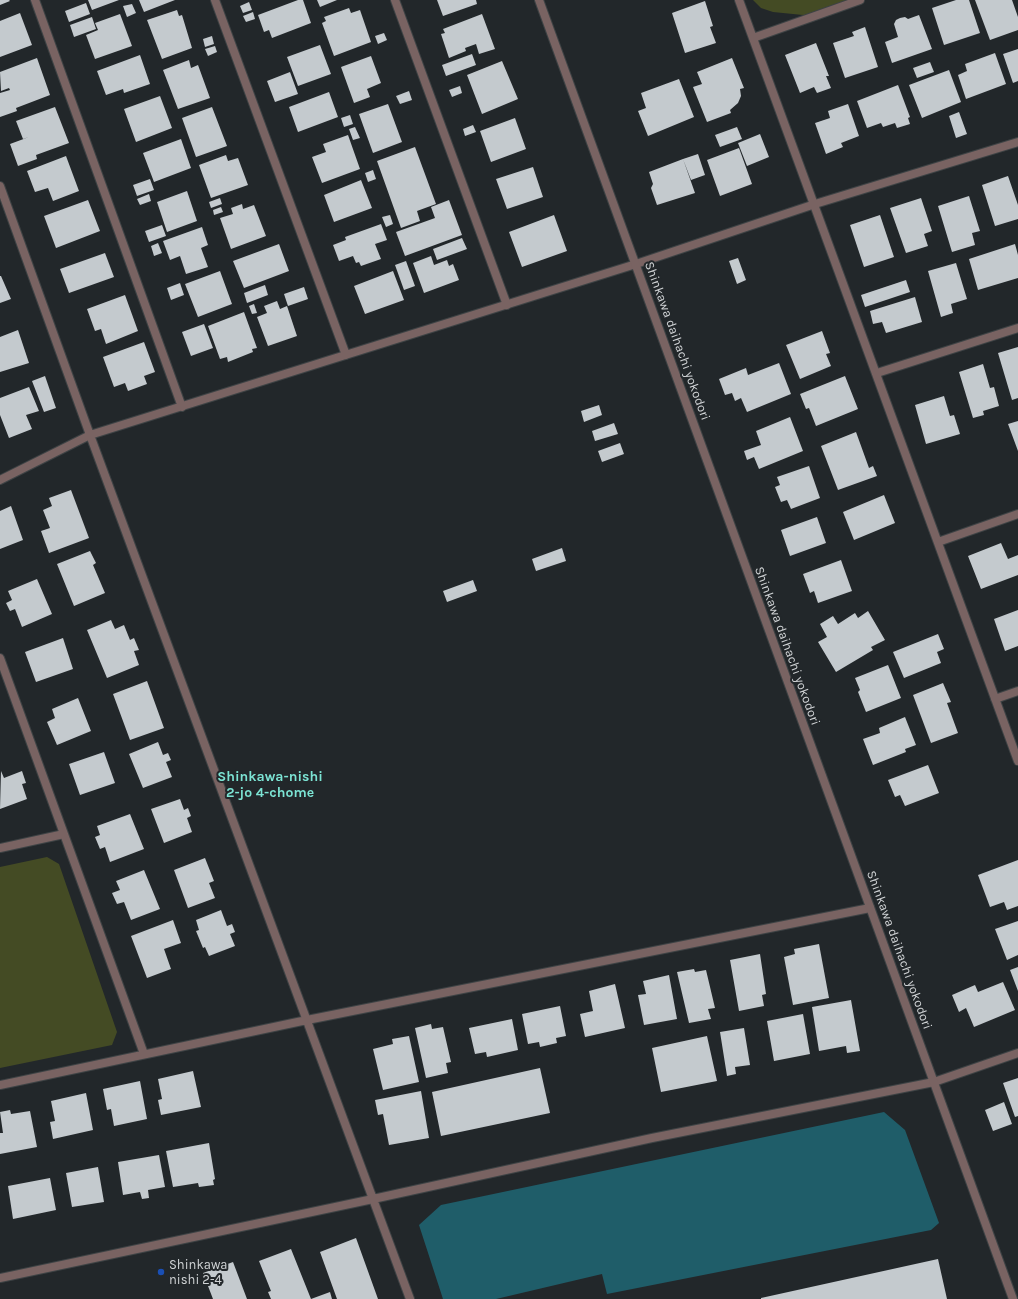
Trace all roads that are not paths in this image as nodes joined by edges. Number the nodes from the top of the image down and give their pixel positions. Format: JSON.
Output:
{"nodes":[{"id":1,"x":36,"y":0,"type":"edge"},
{"id":2,"x":215,"y":0,"type":"edge"},
{"id":3,"x":396,"y":0,"type":"edge"},
{"id":4,"x":539,"y":0,"type":"edge"},
{"id":5,"x":739,"y":0,"type":"edge"},
{"id":6,"x":860,"y":0,"type":"edge"},
{"id":7,"x":753,"y":38,"type":"junction"},
{"id":8,"x":1018,"y":142,"type":"edge"},
{"id":9,"x":0,"y":186,"type":"edge"},
{"id":10,"x":815,"y":204,"type":"junction"},
{"id":11,"x":636,"y":264,"type":"junction"},
{"id":12,"x":507,"y":304,"type":"junction"},
{"id":13,"x":1018,"y":328,"type":"edge"},
{"id":14,"x":346,"y":355,"type":"junction"},
{"id":15,"x":877,"y":373,"type":"junction"},
{"id":16,"x":182,"y":406,"type":"junction"},
{"id":17,"x":90,"y":435,"type":"junction"},
{"id":18,"x":0,"y":480,"type":"edge"},
{"id":19,"x":1018,"y":514,"type":"edge"},
{"id":20,"x":938,"y":542,"type":"junction"},
{"id":21,"x":0,"y":658,"type":"edge"},
{"id":22,"x":1018,"y":691,"type":"edge"},
{"id":23,"x":995,"y":699,"type":"junction"},
{"id":24,"x":1018,"y":761,"type":"edge"},
{"id":25,"x":64,"y":834,"type":"junction"},
{"id":26,"x":0,"y":848,"type":"edge"},
{"id":27,"x":870,"y":908,"type":"junction"},
{"id":28,"x":307,"y":1020,"type":"junction"},
{"id":29,"x":1018,"y":1053,"type":"edge"},
{"id":30,"x":144,"y":1054,"type":"junction"},
{"id":31,"x":934,"y":1082,"type":"junction"},
{"id":32,"x":0,"y":1085,"type":"edge"},
{"id":33,"x":373,"y":1199,"type":"junction"},
{"id":34,"x":0,"y":1278,"type":"edge"},
{"id":35,"x":410,"y":1299,"type":"edge"},
{"id":36,"x":1014,"y":1299,"type":"edge"}],
"edges":[{"from":1,"to":16,"type":"street"},
{"from":2,"to":14,"type":"street"},
{"from":3,"to":12,"type":"street"},
{"from":4,"to":11,"type":"street","name":"Shinkawa daihachi yokodori"},
{"from":5,"to":7,"type":"street"},
{"from":6,"to":7,"type":"street"},
{"from":7,"to":10,"type":"street"},
{"from":8,"to":10,"type":"street"},
{"from":9,"to":17,"type":"street"},
{"from":10,"to":11,"type":"street"},
{"from":10,"to":15,"type":"street"},
{"from":11,"to":12,"type":"street"},
{"from":11,"to":27,"type":"street","name":"Shinkawa daihachi yokodori"},
{"from":12,"to":14,"type":"street"},
{"from":13,"to":15,"type":"street"},
{"from":14,"to":16,"type":"street"},
{"from":15,"to":20,"type":"street"},
{"from":16,"to":17,"type":"street"},
{"from":17,"to":18,"type":"street"},
{"from":17,"to":28,"type":"street"},
{"from":19,"to":20,"type":"street"},
{"from":20,"to":23,"type":"street"},
{"from":21,"to":25,"type":"street"},
{"from":22,"to":23,"type":"street"},
{"from":23,"to":24,"type":"street"},
{"from":25,"to":26,"type":"street"},
{"from":25,"to":30,"type":"street"},
{"from":27,"to":28,"type":"street"},
{"from":27,"to":31,"type":"street","name":"Shinkawa daihachi yokodori"},
{"from":28,"to":30,"type":"street"},
{"from":28,"to":33,"type":"street"},
{"from":29,"to":31,"type":"street"},
{"from":30,"to":32,"type":"street"},
{"from":31,"to":33,"type":"street"},
{"from":31,"to":36,"type":"street","name":"Shinkawa daihachi yokodori"},
{"from":33,"to":34,"type":"street"},
{"from":33,"to":35,"type":"street"}]}
